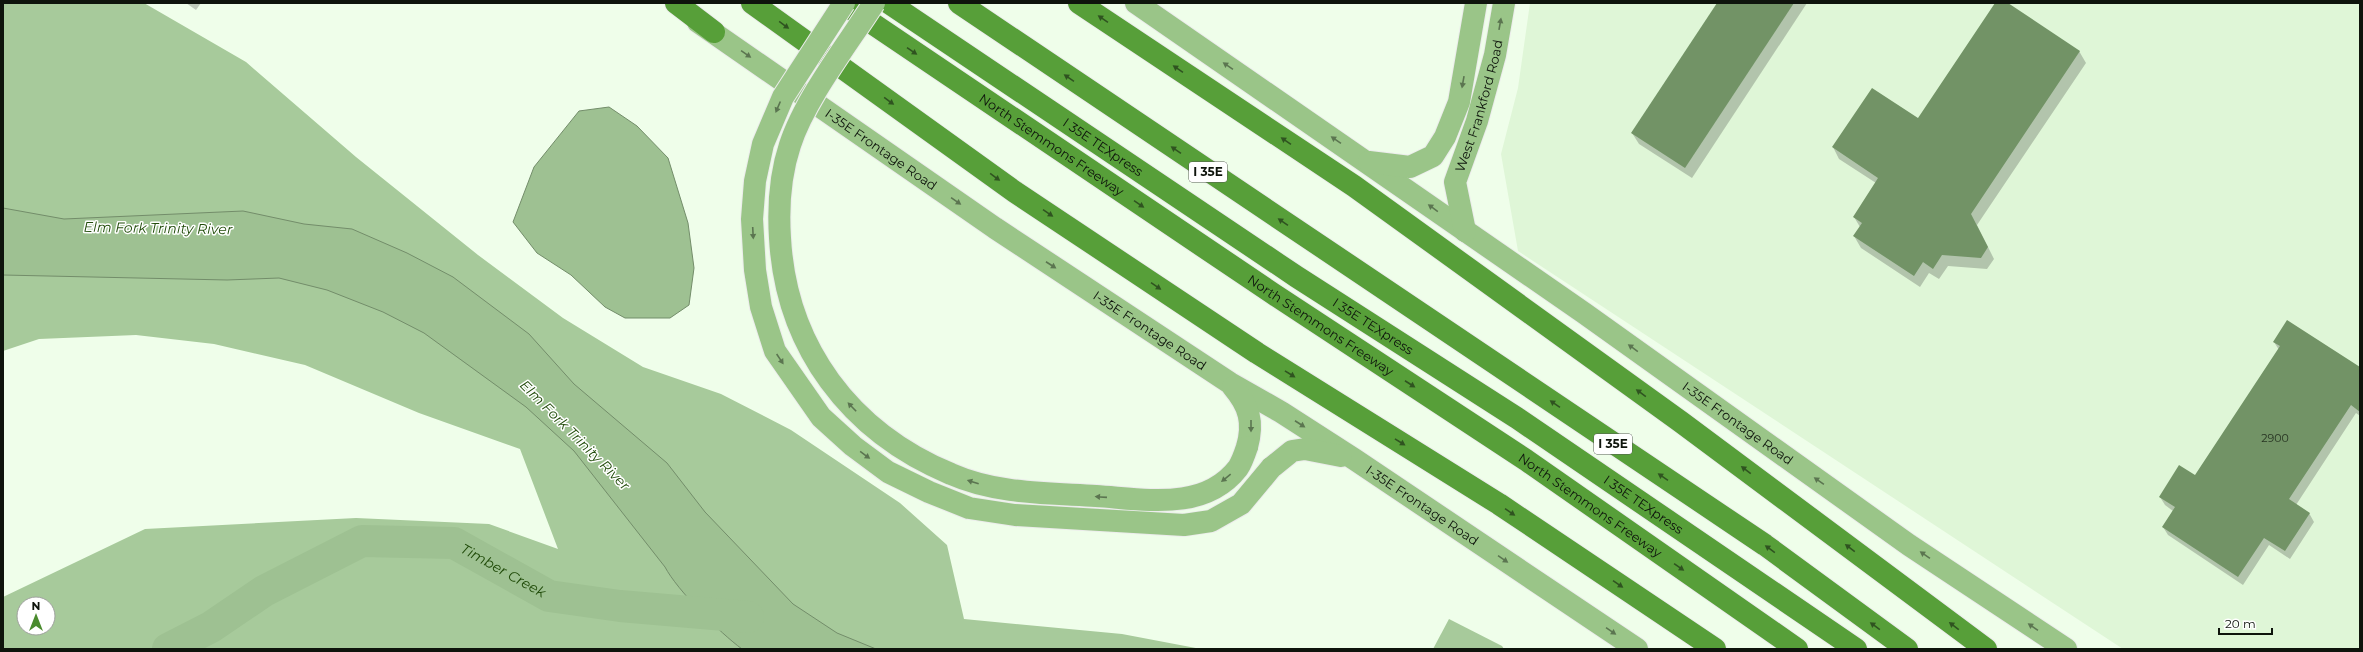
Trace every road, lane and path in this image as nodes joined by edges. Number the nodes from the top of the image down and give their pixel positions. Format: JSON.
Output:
{"nodes":[{"id":1,"x":668,"y":3,"type":"edge"},
{"id":2,"x":676,"y":3,"type":"edge"},
{"id":3,"x":752,"y":3,"type":"edge"},
{"id":4,"x":843,"y":3,"type":"edge"},
{"id":5,"x":874,"y":3,"type":"edge"},
{"id":6,"x":889,"y":3,"type":"edge"},
{"id":7,"x":959,"y":3,"type":"edge"},
{"id":8,"x":1079,"y":3,"type":"edge"},
{"id":9,"x":1476,"y":3,"type":"edge"},
{"id":10,"x":1504,"y":3,"type":"edge"},
{"id":11,"x":1139,"y":5,"type":"edge"},
{"id":12,"x":714,"y":32,"type":"junction"},
{"id":13,"x":1368,"y":162,"type":"junction"},
{"id":14,"x":1465,"y":231,"type":"junction"},
{"id":15,"x":1230,"y":383,"type":"junction"},
{"id":16,"x":1354,"y":459,"type":"junction"},
{"id":17,"x":1637,"y":649,"type":"edge"},
{"id":18,"x":1715,"y":649,"type":"edge"},
{"id":19,"x":1797,"y":649,"type":"edge"},
{"id":20,"x":1856,"y":649,"type":"edge"},
{"id":21,"x":1907,"y":649,"type":"edge"},
{"id":22,"x":1986,"y":649,"type":"edge"},
{"id":23,"x":2066,"y":649,"type":"edge"}],
"edges":[{"from":1,"to":12,"type":"main road","name":"I-35E Frontage Road"},
{"from":2,"to":12,"type":"highway"},
{"from":3,"to":18,"type":"highway","one_way":true},
{"from":4,"to":16,"type":"main road","one_way":true,"bridge":true},
{"from":4,"to":19,"type":"highway","name":"North Stemmons Freeway","one_way":true},
{"from":15,"to":5,"type":"main road","one_way":true,"bridge":true},
{"from":6,"to":20,"type":"highway","name":"I 35E TEXpress"},
{"from":21,"to":7,"type":"highway","number":"I 35E","one_way":true},
{"from":22,"to":8,"type":"highway","one_way":true},
{"from":9,"to":13,"type":"main road","name":"West Frankford Road","one_way":true},
{"from":14,"to":10,"type":"main road","name":"West Frankford Road","one_way":true},
{"from":13,"to":11,"type":"main road","name":"I-35E Frontage Road","one_way":true},
{"from":12,"to":15,"type":"main road","name":"I-35E Frontage Road","one_way":true},
{"from":14,"to":13,"type":"main road","name":"I-35E Frontage Road","one_way":true},
{"from":23,"to":14,"type":"main road","name":"I-35E Frontage Road","one_way":true},
{"from":15,"to":16,"type":"main road","name":"I-35E Frontage Road","one_way":true},
{"from":16,"to":17,"type":"main road","name":"I-35E Frontage Road","one_way":true}]}
